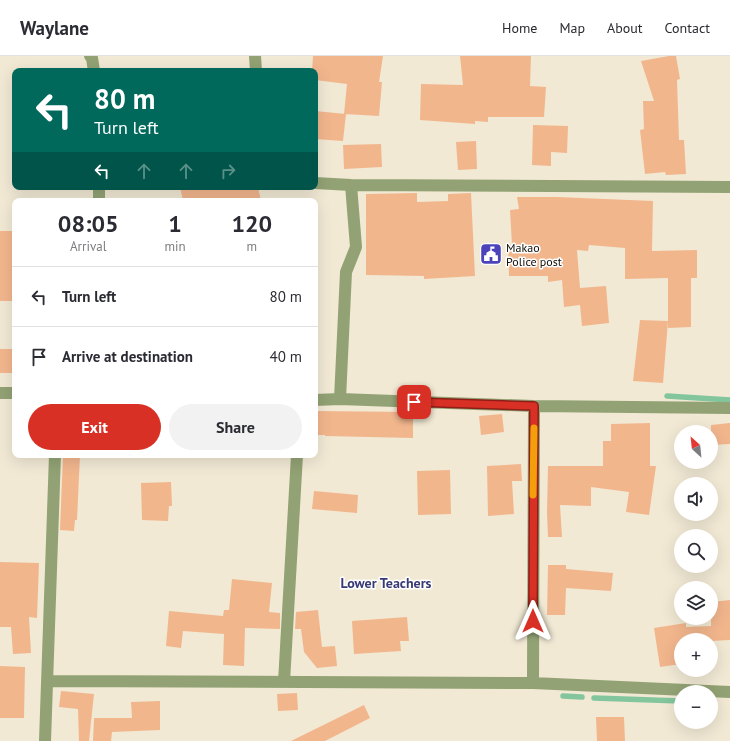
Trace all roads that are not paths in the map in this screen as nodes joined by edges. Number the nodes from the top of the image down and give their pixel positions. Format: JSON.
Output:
{"nodes":[{"id":1,"x":90,"y":56,"type":"edge"},
{"id":2,"x":255,"y":56,"type":"edge"},
{"id":3,"x":94,"y":68,"type":"edge"},
{"id":4,"x":256,"y":68,"type":"edge"},
{"id":5,"x":318,"y":183,"type":"edge"},
{"id":6,"x":351,"y":185,"type":"junction"},
{"id":7,"x":730,"y":187,"type":"edge"},
{"id":8,"x":0,"y":393,"type":"edge"},
{"id":9,"x":12,"y":393,"type":"edge"},
{"id":10,"x":340,"y":399,"type":"junction"},
{"id":11,"x":318,"y":400,"type":"edge"},
{"id":12,"x":534,"y":406,"type":"junction"},
{"id":13,"x":730,"y":408,"type":"edge"},
{"id":14,"x":55,"y":458,"type":"edge"},
{"id":15,"x":297,"y":458,"type":"edge"},
{"id":16,"x":48,"y":681,"type":"junction"},
{"id":17,"x":284,"y":682,"type":"junction"},
{"id":18,"x":533,"y":682,"type":"junction"},
{"id":19,"x":730,"y":692,"type":"edge"},
{"id":20,"x":44,"y":741,"type":"edge"}],
"edges":[{"from":1,"to":3,"type":"street"},
{"from":2,"to":4,"type":"street"},
{"from":5,"to":6,"type":"street"},
{"from":6,"to":7,"type":"street"},
{"from":6,"to":10,"type":"street"},
{"from":8,"to":9,"type":"street"},
{"from":10,"to":11,"type":"street"},
{"from":10,"to":12,"type":"street"},
{"from":12,"to":13,"type":"street"},
{"from":12,"to":18,"type":"street"},
{"from":14,"to":16,"type":"street"},
{"from":15,"to":17,"type":"street"},
{"from":16,"to":17,"type":"street"},
{"from":16,"to":20,"type":"street"},
{"from":17,"to":18,"type":"street"},
{"from":18,"to":19,"type":"street"}]}
